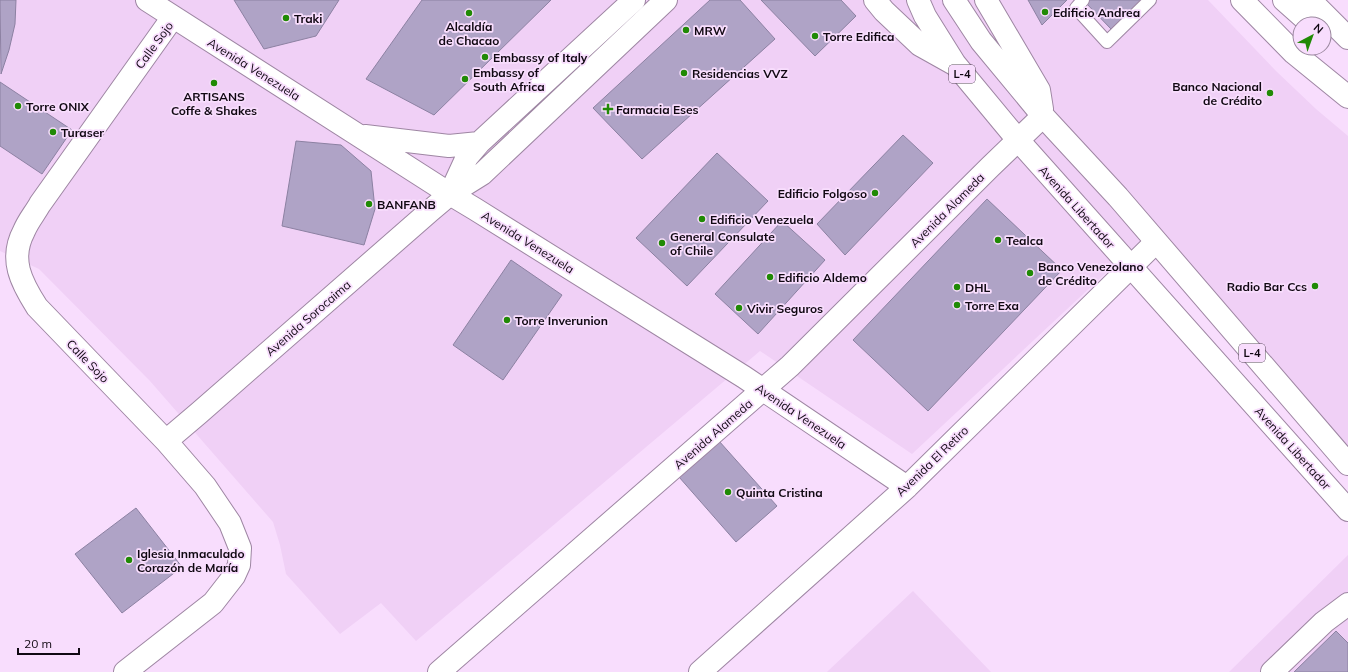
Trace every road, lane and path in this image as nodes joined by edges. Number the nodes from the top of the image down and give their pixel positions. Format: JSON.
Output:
{"nodes":[{"id":1,"x":147,"y":0,"type":"edge"},
{"id":2,"x":634,"y":0,"type":"edge"},
{"id":3,"x":666,"y":0,"type":"edge"},
{"id":4,"x":875,"y":0,"type":"edge"},
{"id":5,"x":918,"y":0,"type":"edge"},
{"id":6,"x":954,"y":0,"type":"edge"},
{"id":7,"x":1083,"y":0,"type":"edge"},
{"id":8,"x":1150,"y":0,"type":"edge"},
{"id":9,"x":1242,"y":0,"type":"edge"},
{"id":10,"x":1284,"y":0,"type":"edge"},
{"id":11,"x":1310,"y":0,"type":"edge"},
{"id":12,"x":991,"y":2,"type":"edge"},
{"id":13,"x":1302,"y":16,"type":"edge"},
{"id":14,"x":173,"y":17,"type":"junction"},
{"id":15,"x":1348,"y":38,"type":"edge"},
{"id":16,"x":1332,"y":41,"type":"edge"},
{"id":17,"x":1348,"y":53,"type":"edge"},
{"id":18,"x":955,"y":64,"type":"junction"},
{"id":19,"x":1348,"y":98,"type":"edge"},
{"id":20,"x":1043,"y":116,"type":"junction"},
{"id":21,"x":360,"y":136,"type":"junction"},
{"id":22,"x":1018,"y":140,"type":"junction"},
{"id":23,"x":479,"y":143,"type":"junction"},
{"id":24,"x":450,"y":194,"type":"junction"},
{"id":25,"x":1156,"y":242,"type":"junction"},
{"id":26,"x":1131,"y":266,"type":"junction"},
{"id":27,"x":764,"y":390,"type":"junction"},
{"id":28,"x":166,"y":440,"type":"junction"},
{"id":29,"x":1348,"y":464,"type":"edge"},
{"id":30,"x":907,"y":487,"type":"junction"},
{"id":31,"x":1348,"y":510,"type":"edge"},
{"id":32,"x":1348,"y":604,"type":"edge"},
{"id":33,"x":125,"y":672,"type":"edge"},
{"id":34,"x":439,"y":672,"type":"edge"},
{"id":35,"x":700,"y":672,"type":"edge"},
{"id":36,"x":1272,"y":672,"type":"edge"}],
"edges":[{"from":1,"to":14,"type":"street","name":"Avenida Venezuela"},
{"from":2,"to":23,"type":"street","name":"Avenida Sorocaima"},
{"from":3,"to":24,"type":"street","name":"Avenida Sorocaima"},
{"from":4,"to":18,"type":"street","number":"L-4"},
{"from":5,"to":18,"type":"street","name":"Avenida Libertador","number":"L-4"},
{"from":6,"to":20,"type":"street","number":"L-4"},
{"from":7,"to":8,"type":"lane"},
{"from":9,"to":19,"type":"street"},
{"from":10,"to":13,"type":"street"},
{"from":11,"to":15,"type":"street"},
{"from":12,"to":20,"type":"street"},
{"from":14,"to":21,"type":"street","name":"Avenida Venezuela"},
{"from":14,"to":28,"type":"street","name":"Calle Sojo"},
{"from":16,"to":17,"type":"street"},
{"from":18,"to":22,"type":"street","name":"Avenida Libertador","number":"L-4"},
{"from":20,"to":22,"type":"street","name":"Avenida Alameda"},
{"from":20,"to":25,"type":"street","number":"L-4"},
{"from":21,"to":23,"type":"street"},
{"from":21,"to":24,"type":"street","name":"Avenida Venezuela"},
{"from":22,"to":26,"type":"street","name":"Avenida Libertador","number":"L-4"},
{"from":22,"to":27,"type":"street","name":"Avenida Alameda"},
{"from":23,"to":24,"type":"street","name":"Avenida Sorocaima"},
{"from":24,"to":27,"type":"street","name":"Avenida Venezuela"},
{"from":24,"to":28,"type":"street","name":"Avenida Sorocaima"},
{"from":25,"to":26,"type":"street","name":"Avenida El Retiro"},
{"from":25,"to":29,"type":"street","number":"L-4"},
{"from":26,"to":30,"type":"street","name":"Avenida El Retiro"},
{"from":26,"to":31,"type":"street","name":"Avenida Libertador","number":"L-4"},
{"from":27,"to":30,"type":"street","name":"Avenida Venezuela"},
{"from":27,"to":34,"type":"street","name":"Avenida Alameda"},
{"from":28,"to":33,"type":"street","name":"Calle Sojo"},
{"from":30,"to":35,"type":"street","name":"Avenida El Retiro"},
{"from":32,"to":36,"type":"street"}]}
